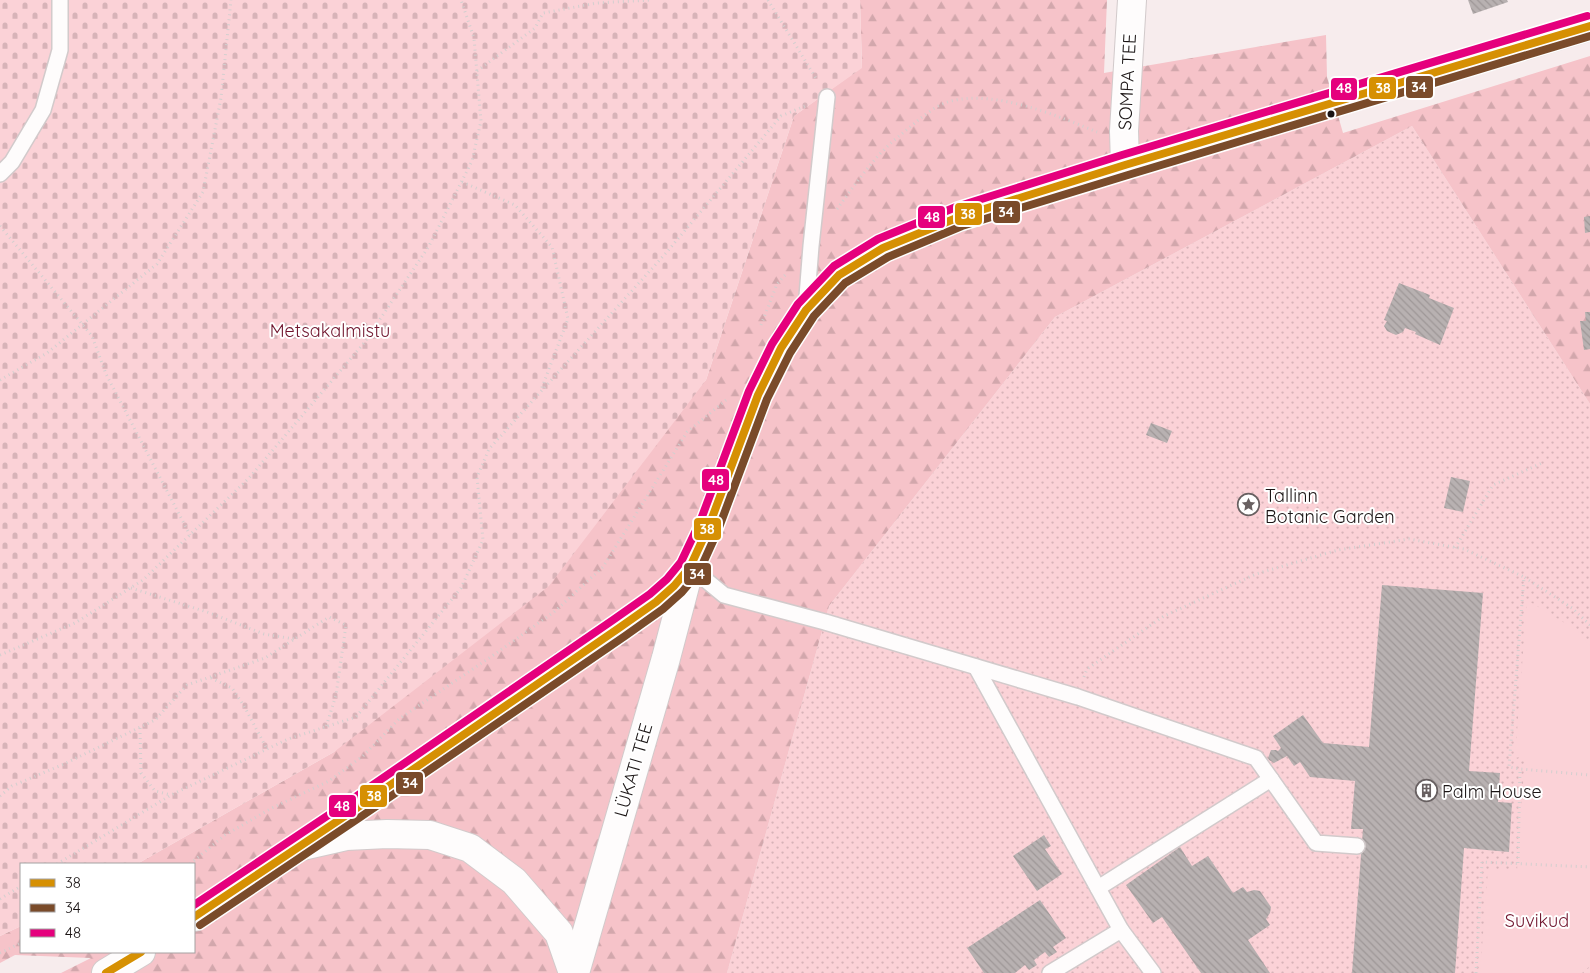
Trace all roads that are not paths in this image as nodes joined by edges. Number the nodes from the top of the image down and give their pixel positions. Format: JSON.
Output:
{"nodes":[{"id":1,"x":60,"y":0,"type":"edge"},
{"id":2,"x":1132,"y":0,"type":"edge"},
{"id":3,"x":1590,"y":26,"type":"edge"},
{"id":4,"x":827,"y":97,"type":"road end"},
{"id":5,"x":1125,"y":164,"type":"junction"},
{"id":6,"x":0,"y":174,"type":"edge"},
{"id":7,"x":806,"y":310,"type":"junction"},
{"id":8,"x":690,"y":567,"type":"junction"},
{"id":9,"x":976,"y":666,"type":"junction"},
{"id":10,"x":1271,"y":779,"type":"junction"},
{"id":11,"x":302,"y":846,"type":"junction"},
{"id":12,"x":1357,"y":846,"type":"dead end"},
{"id":13,"x":1098,"y":888,"type":"junction"},
{"id":14,"x":195,"y":916,"type":"edge"},
{"id":15,"x":1121,"y":930,"type":"junction"},
{"id":16,"x":139,"y":953,"type":"edge"},
{"id":17,"x":106,"y":973,"type":"edge"},
{"id":18,"x":574,"y":973,"type":"edge"},
{"id":19,"x":1050,"y":973,"type":"edge"},
{"id":20,"x":1153,"y":973,"type":"edge"}],
"edges":[{"from":1,"to":6,"type":"lane"},
{"from":2,"to":5,"type":"main road","name":"SOMPA TEE"},
{"from":3,"to":5,"type":"main road"},
{"from":4,"to":7,"type":"lane"},
{"from":5,"to":7,"type":"main road"},
{"from":7,"to":8,"type":"main road"},
{"from":8,"to":9,"type":"lane"},
{"from":8,"to":11,"type":"main road"},
{"from":8,"to":18,"type":"main road","name":"LÜKATI TEE"},
{"from":9,"to":10,"type":"lane"},
{"from":9,"to":13,"type":"lane"},
{"from":10,"to":12,"type":"lane"},
{"from":10,"to":13,"type":"lane"},
{"from":11,"to":14,"type":"main road"},
{"from":11,"to":18,"type":"main road"},
{"from":13,"to":15,"type":"lane"},
{"from":15,"to":19,"type":"lane"},
{"from":15,"to":20,"type":"lane"},
{"from":16,"to":17,"type":"main road"}]}
